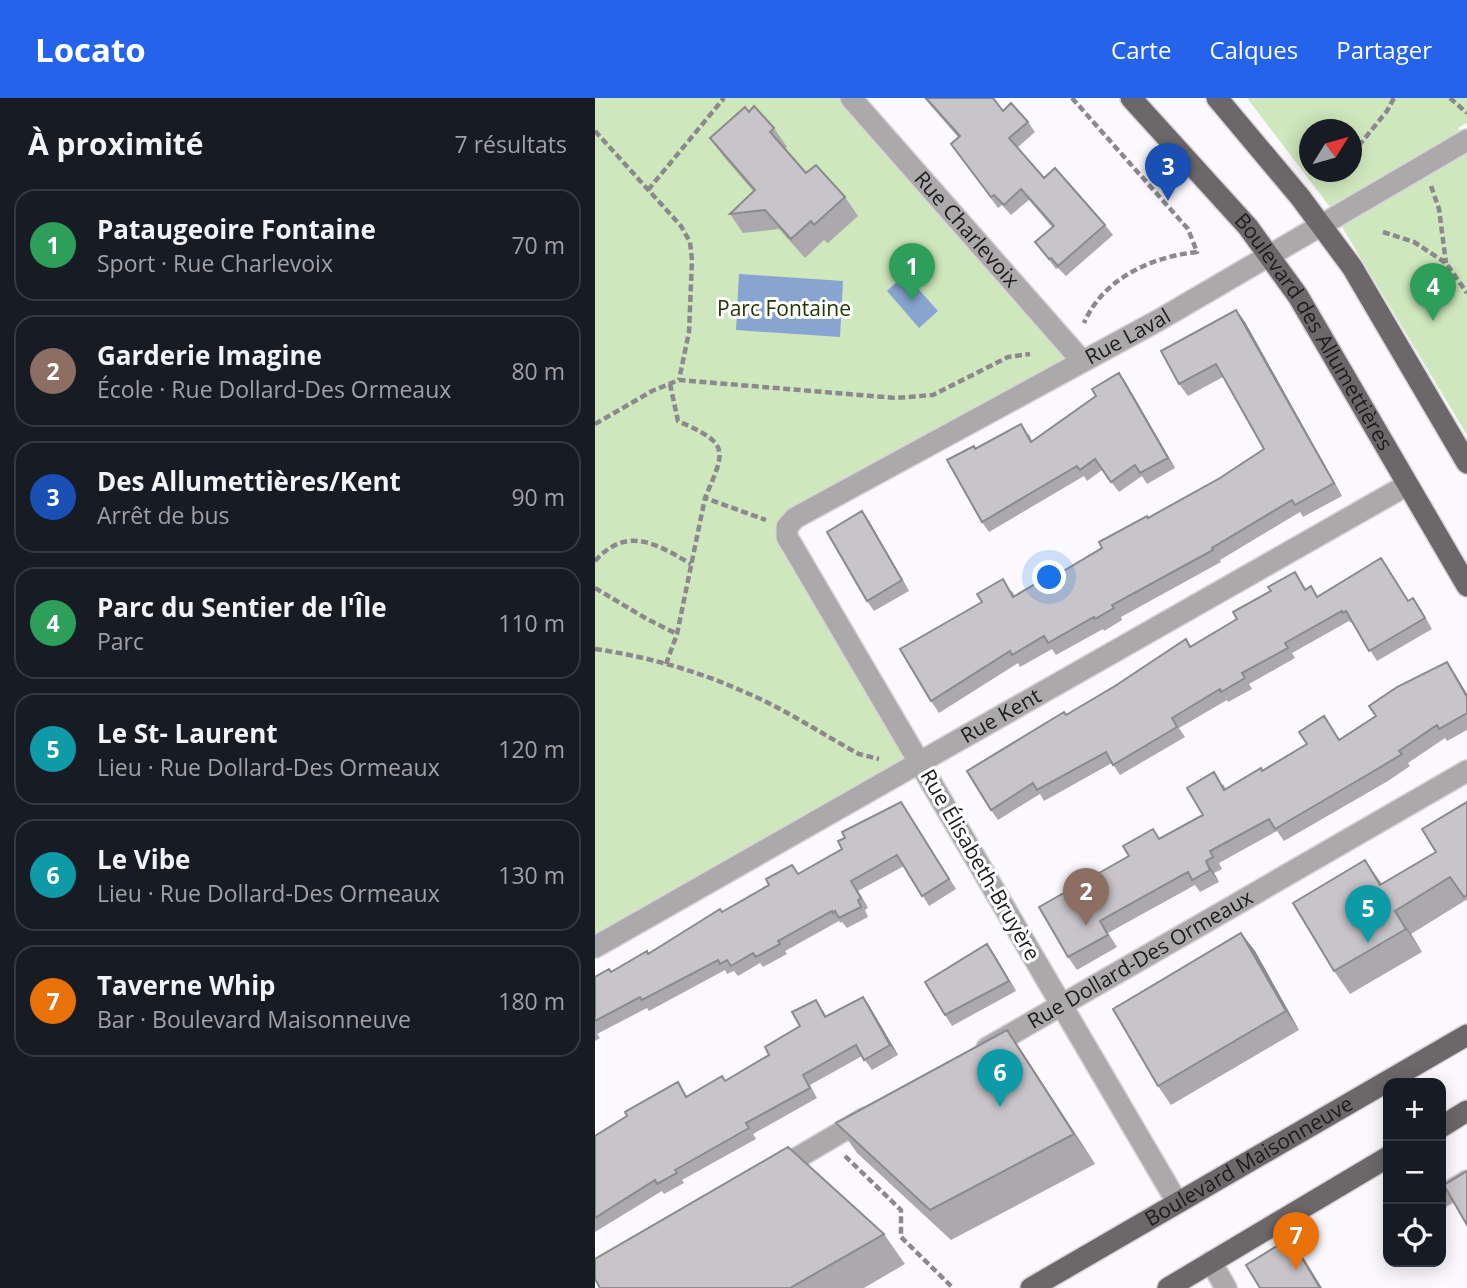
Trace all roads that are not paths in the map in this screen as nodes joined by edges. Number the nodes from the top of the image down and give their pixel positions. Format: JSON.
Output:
{"nodes":[{"id":1,"x":851,"y":98,"type":"edge"},
{"id":2,"x":1131,"y":98,"type":"edge"},
{"id":3,"x":1217,"y":98,"type":"edge"},
{"id":4,"x":1467,"y":140,"type":"edge"},
{"id":5,"x":1322,"y":226,"type":"junction"},
{"id":6,"x":1271,"y":256,"type":"junction"},
{"id":7,"x":1082,"y":361,"type":"junction"},
{"id":8,"x":1467,"y":463,"type":"edge"},
{"id":9,"x":1407,"y":485,"type":"junction"},
{"id":10,"x":787,"y":527,"type":"joint"},
{"id":11,"x":1467,"y":586,"type":"edge"},
{"id":12,"x":920,"y":762,"type":"junction"},
{"id":13,"x":1467,"y":771,"type":"edge"},
{"id":14,"x":595,"y":947,"type":"edge"},
{"id":15,"x":1061,"y":1005,"type":"junction"},
{"id":16,"x":1467,"y":1035,"type":"edge"},
{"id":17,"x":972,"y":1057,"type":"edge"},
{"id":18,"x":888,"y":1105,"type":"edge"},
{"id":19,"x":1467,"y":1111,"type":"edge"},
{"id":20,"x":1446,"y":1124,"type":"edge"},
{"id":21,"x":1383,"y":1160,"type":"edge"},
{"id":22,"x":759,"y":1180,"type":"edge"},
{"id":23,"x":1467,"y":1181,"type":"edge"},
{"id":24,"x":1446,"y":1193,"type":"edge"},
{"id":25,"x":1177,"y":1202,"type":"junction"},
{"id":26,"x":1211,"y":1262,"type":"junction"},
{"id":27,"x":1031,"y":1288,"type":"edge"},
{"id":28,"x":1168,"y":1288,"type":"edge"},
{"id":29,"x":1226,"y":1288,"type":"edge"}],
"edges":[{"from":1,"to":7,"type":"street","name":"Rue Charlevoix"},
{"from":2,"to":6,"type":"main road","name":"Boulevard des Allumettières"},
{"from":3,"to":5,"type":"main road"},
{"from":4,"to":5,"type":"street","name":"Rue Laval"},
{"from":5,"to":6,"type":"street","name":"Rue Laval"},
{"from":5,"to":8,"type":"main road"},
{"from":6,"to":7,"type":"street","name":"Rue Laval"},
{"from":6,"to":9,"type":"main road","name":"Boulevard des Allumettières"},
{"from":7,"to":10,"type":"street","name":"Rue Laval"},
{"from":9,"to":11,"type":"main road","name":"Boulevard des Allumettières"},
{"from":9,"to":12,"type":"street","name":"Rue Kent"},
{"from":10,"to":12,"type":"street","name":"Rue Élisabeth-Bruyère"},
{"from":12,"to":14,"type":"street","name":"Rue Kent"},
{"from":12,"to":15,"type":"street","name":"Rue Élisabeth-Bruyère"},
{"from":13,"to":15,"type":"street","name":"Rue Dollard-Des Ormeaux"},
{"from":15,"to":17,"type":"street","name":"Rue Dollard-Des Ormeaux"},
{"from":15,"to":25,"type":"street","name":"Rue Élisabeth-Bruyère"},
{"from":16,"to":25,"type":"main road","name":"Boulevard Maisonneuve"},
{"from":18,"to":22,"type":"street"},
{"from":19,"to":20,"type":"main road"},
{"from":21,"to":26,"type":"main road"},
{"from":23,"to":24,"type":"street"},
{"from":25,"to":27,"type":"main road","name":"Boulevard Maisonneuve"},
{"from":26,"to":28,"type":"main road"},
{"from":26,"to":29,"type":"street"}]}
